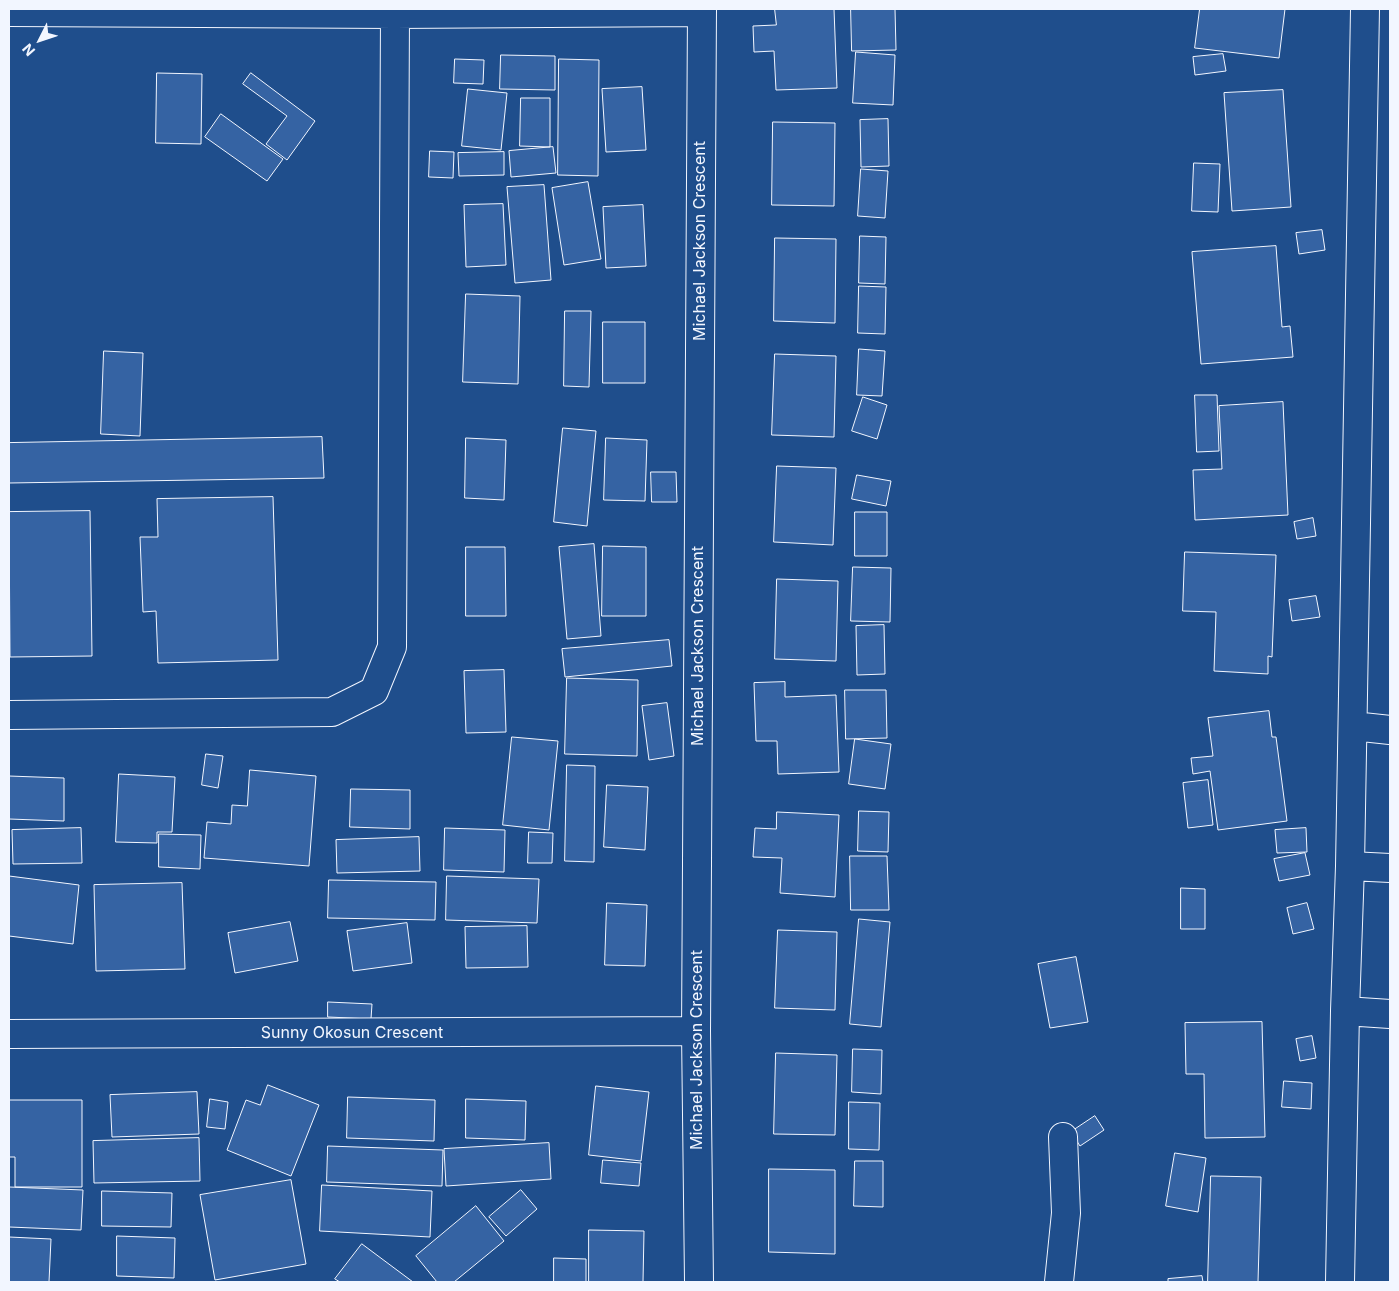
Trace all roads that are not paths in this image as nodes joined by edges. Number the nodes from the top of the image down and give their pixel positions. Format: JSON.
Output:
{"nodes":[{"id":1,"x":1365,"y":9,"type":"edge"},
{"id":2,"x":702,"y":10,"type":"edge"},
{"id":3,"x":9,"y":12,"type":"edge"},
{"id":4,"x":395,"y":14,"type":"junction"},
{"id":5,"x":9,"y":715,"type":"edge"},
{"id":6,"x":1353,"y":726,"type":"junction"},
{"id":7,"x":1390,"y":730,"type":"edge"},
{"id":8,"x":1350,"y":866,"type":"junction"},
{"id":9,"x":1390,"y":868,"type":"edge"},
{"id":10,"x":1345,"y":1011,"type":"junction"},
{"id":11,"x":1390,"y":1014,"type":"edge"},
{"id":12,"x":696,"y":1031,"type":"junction"},
{"id":13,"x":9,"y":1034,"type":"edge"},
{"id":14,"x":1063,"y":1137,"type":"dead end"},
{"id":15,"x":699,"y":1282,"type":"edge"},
{"id":16,"x":1059,"y":1282,"type":"edge"},
{"id":17,"x":1340,"y":1282,"type":"edge"}],
"edges":[{"from":1,"to":6,"type":"street"},
{"from":2,"to":4,"type":"street"},
{"from":2,"to":12,"type":"street","name":"Michael Jackson Crescent"},
{"from":3,"to":4,"type":"street"},
{"from":4,"to":5,"type":"street"},
{"from":6,"to":7,"type":"street"},
{"from":6,"to":8,"type":"street"},
{"from":8,"to":9,"type":"street"},
{"from":8,"to":10,"type":"street"},
{"from":10,"to":11,"type":"street"},
{"from":10,"to":17,"type":"street"},
{"from":12,"to":13,"type":"street","name":"Sunny Okosun Crescent"},
{"from":12,"to":15,"type":"street","name":"Michael Jackson Crescent"},
{"from":14,"to":16,"type":"street"}]}
